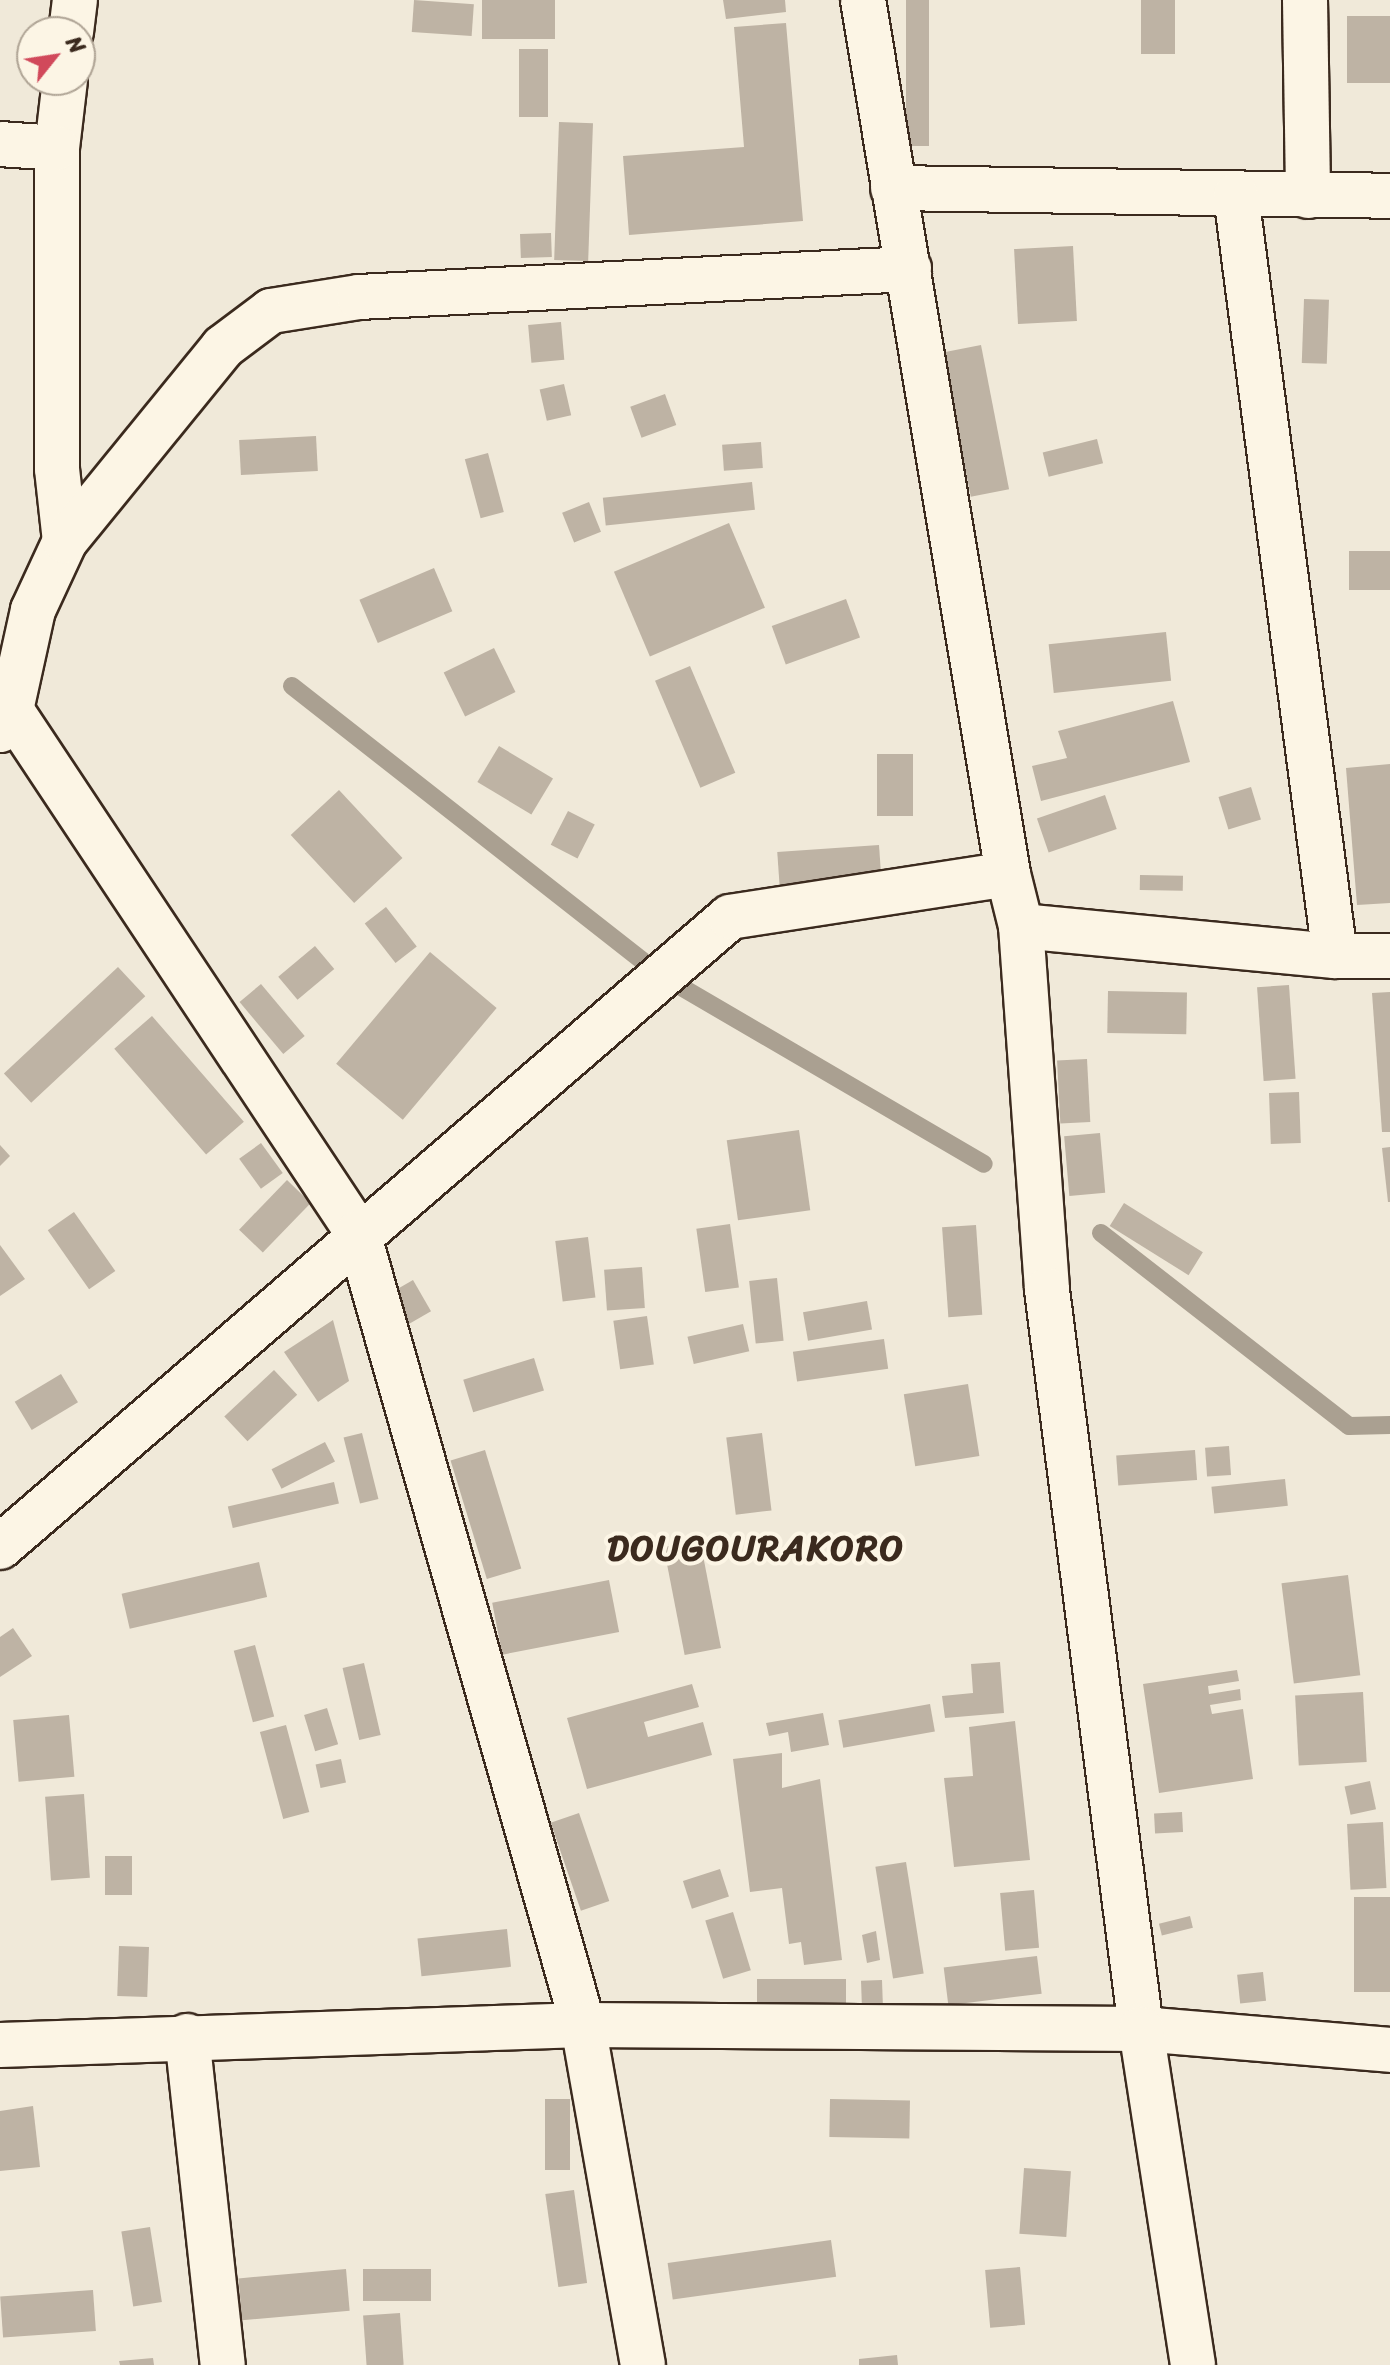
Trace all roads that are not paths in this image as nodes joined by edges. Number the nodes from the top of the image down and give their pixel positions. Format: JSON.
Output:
{"nodes":[{"id":1,"x":863,"y":0,"type":"edge"},
{"id":2,"x":1305,"y":0,"type":"edge"},
{"id":3,"x":63,"y":96,"type":"edge"},
{"id":4,"x":0,"y":144,"type":"edge"},
{"id":5,"x":57,"y":148,"type":"junction"},
{"id":6,"x":893,"y":188,"type":"junction"},
{"id":7,"x":1236,"y":195,"type":"junction"},
{"id":8,"x":1308,"y":196,"type":"junction"},
{"id":9,"x":1390,"y":196,"type":"edge"},
{"id":10,"x":909,"y":269,"type":"junction"},
{"id":11,"x":65,"y":541,"type":"junction"},
{"id":12,"x":5,"y":720,"type":"edge"},
{"id":13,"x":1008,"y":874,"type":"junction"},
{"id":14,"x":1021,"y":926,"type":"junction"},
{"id":15,"x":1335,"y":956,"type":"junction"},
{"id":16,"x":1390,"y":956,"type":"edge"},
{"id":17,"x":358,"y":1233,"type":"junction"},
{"id":18,"x":0,"y":1547,"type":"edge"},
{"id":19,"x":583,"y":2025,"type":"junction"},
{"id":20,"x":1141,"y":2029,"type":"junction"},
{"id":21,"x":187,"y":2036,"type":"junction"},
{"id":22,"x":0,"y":2045,"type":"edge"},
{"id":23,"x":1390,"y":2050,"type":"edge"},
{"id":24,"x":223,"y":2365,"type":"edge"},
{"id":25,"x":643,"y":2365,"type":"edge"},
{"id":26,"x":1193,"y":2365,"type":"edge"}],
"edges":[{"from":1,"to":6,"type":"street"},
{"from":2,"to":8,"type":"street"},
{"from":3,"to":5,"type":"street"},
{"from":4,"to":5,"type":"street"},
{"from":5,"to":11,"type":"street"},
{"from":6,"to":7,"type":"street"},
{"from":6,"to":10,"type":"street"},
{"from":7,"to":8,"type":"street"},
{"from":7,"to":15,"type":"street"},
{"from":8,"to":9,"type":"street"},
{"from":10,"to":11,"type":"street"},
{"from":10,"to":13,"type":"street"},
{"from":11,"to":12,"type":"street"},
{"from":12,"to":17,"type":"street"},
{"from":13,"to":14,"type":"street"},
{"from":13,"to":17,"type":"street"},
{"from":14,"to":15,"type":"street"},
{"from":14,"to":20,"type":"street"},
{"from":15,"to":16,"type":"street"},
{"from":17,"to":18,"type":"street"},
{"from":17,"to":19,"type":"street"},
{"from":19,"to":20,"type":"street"},
{"from":19,"to":21,"type":"street"},
{"from":19,"to":25,"type":"street"},
{"from":20,"to":23,"type":"street"},
{"from":20,"to":26,"type":"street"},
{"from":21,"to":22,"type":"street"},
{"from":21,"to":24,"type":"street"}]}
